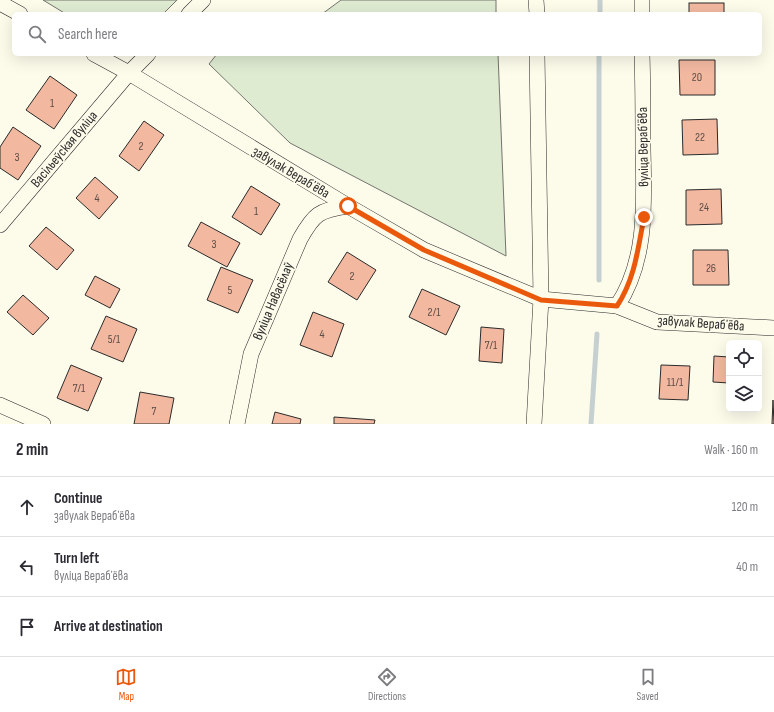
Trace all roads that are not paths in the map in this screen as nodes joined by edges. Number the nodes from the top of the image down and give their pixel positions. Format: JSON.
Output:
{"nodes":[{"id":1,"x":203,"y":0,"type":"edge"},
{"id":2,"x":536,"y":0,"type":"edge"},
{"id":3,"x":642,"y":0,"type":"edge"},
{"id":4,"x":0,"y":4,"type":"edge"},
{"id":5,"x":16,"y":12,"type":"edge"},
{"id":6,"x":191,"y":12,"type":"edge"},
{"id":7,"x":537,"y":12,"type":"edge"},
{"id":8,"x":642,"y":12,"type":"edge"},
{"id":9,"x":98,"y":56,"type":"edge"},
{"id":10,"x":146,"y":56,"type":"edge"},
{"id":11,"x":537,"y":56,"type":"edge"},
{"id":12,"x":642,"y":56,"type":"edge"},
{"id":13,"x":129,"y":73,"type":"junction"},
{"id":14,"x":348,"y":206,"type":"junction"},
{"id":15,"x":0,"y":225,"type":"edge"},
{"id":16,"x":541,"y":300,"type":"junction"},
{"id":17,"x":617,"y":306,"type":"junction"},
{"id":18,"x":774,"y":328,"type":"edge"},
{"id":19,"x":0,"y":405,"type":"edge"},
{"id":20,"x":43,"y":424,"type":"edge"},
{"id":21,"x":237,"y":424,"type":"edge"},
{"id":22,"x":534,"y":424,"type":"edge"}],
"edges":[{"from":1,"to":6,"type":"street"},
{"from":2,"to":7,"type":"street"},
{"from":3,"to":8,"type":"street"},
{"from":4,"to":5,"type":"street"},
{"from":9,"to":13,"type":"street","name":"завулак Верабʼёва"},
{"from":10,"to":13,"type":"street","name":"Васільеўская вуліца"},
{"from":11,"to":16,"type":"street"},
{"from":12,"to":17,"type":"street","name":"вуліца Верабʼёва"},
{"from":13,"to":14,"type":"street","name":"завулак Верабʼёва"},
{"from":13,"to":15,"type":"street","name":"Васільеўская вуліца"},
{"from":14,"to":16,"type":"street","name":"завулак Верабʼёва"},
{"from":14,"to":21,"type":"street","name":"вуліца Навасёлаў"},
{"from":16,"to":17,"type":"street","name":"завулак Верабʼёва"},
{"from":16,"to":22,"type":"street"},
{"from":17,"to":18,"type":"street","name":"завулак Верабʼёва"},
{"from":19,"to":20,"type":"street"}]}
